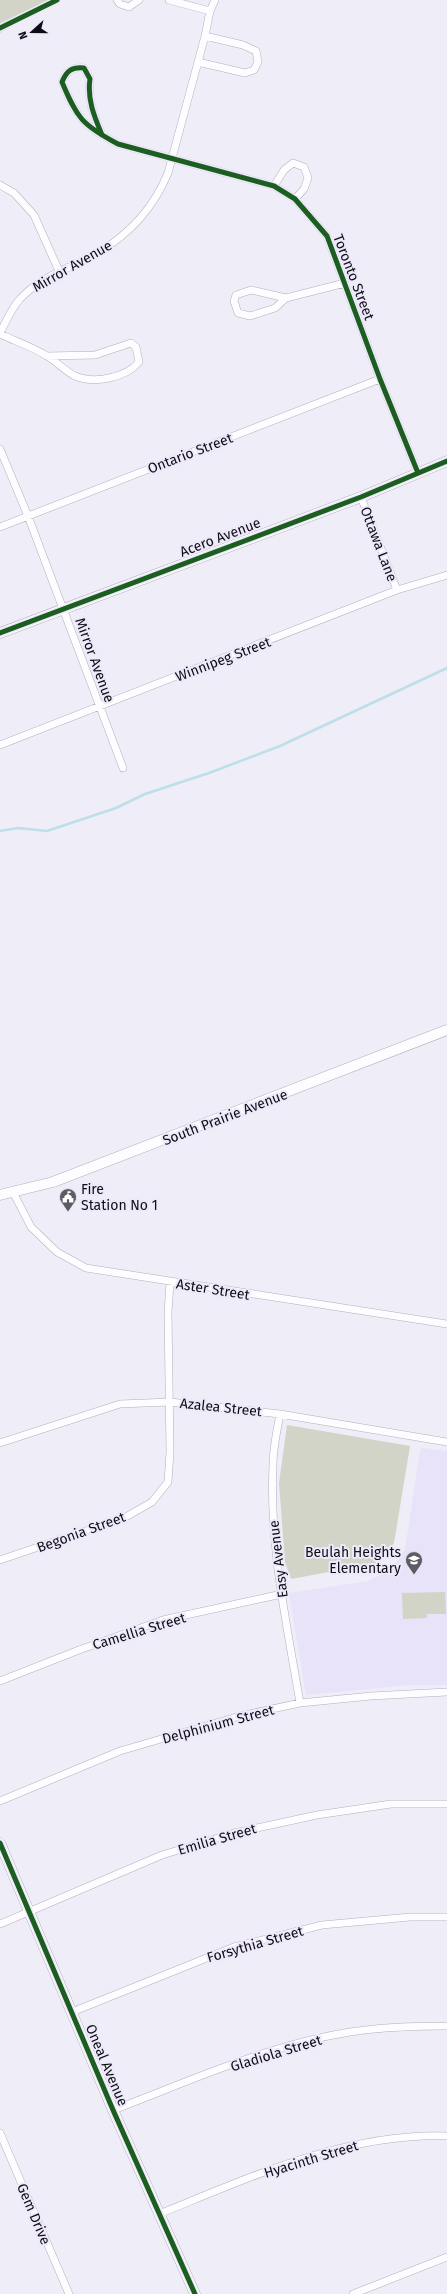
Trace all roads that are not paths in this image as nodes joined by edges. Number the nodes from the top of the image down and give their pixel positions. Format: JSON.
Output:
{"nodes":[{"id":1,"x":116,"y":0,"type":"edge"},
{"id":2,"x":139,"y":0,"type":"edge"},
{"id":3,"x":169,"y":0,"type":"edge"},
{"id":4,"x":215,"y":0,"type":"edge"},
{"id":5,"x":210,"y":11,"type":"junction"},
{"id":6,"x":205,"y":36,"type":"junction"},
{"id":7,"x":198,"y":62,"type":"junction"},
{"id":8,"x":102,"y":135,"type":"junction"},
{"id":9,"x":172,"y":158,"type":"junction"},
{"id":10,"x":0,"y":186,"type":"edge"},
{"id":11,"x":274,"y":186,"type":"junction"},
{"id":12,"x":295,"y":199,"type":"junction"},
{"id":13,"x":59,"y":271,"type":"junction"},
{"id":14,"x":345,"y":283,"type":"junction"},
{"id":15,"x":286,"y":298,"type":"junction"},
{"id":16,"x":0,"y":334,"type":"edge"},
{"id":17,"x":47,"y":356,"type":"junction"},
{"id":18,"x":380,"y":379,"type":"junction"},
{"id":19,"x":0,"y":449,"type":"edge"},
{"id":20,"x":447,"y":461,"type":"edge"},
{"id":21,"x":418,"y":473,"type":"junction"},
{"id":22,"x":361,"y":497,"type":"junction"},
{"id":23,"x":28,"y":516,"type":"junction"},
{"id":24,"x":0,"y":527,"type":"edge"},
{"id":25,"x":447,"y":575,"type":"edge"},
{"id":26,"x":397,"y":590,"type":"junction"},
{"id":27,"x":63,"y":609,"type":"junction"},
{"id":28,"x":0,"y":633,"type":"edge"},
{"id":29,"x":99,"y":707,"type":"junction"},
{"id":30,"x":0,"y":745,"type":"edge"},
{"id":31,"x":123,"y":768,"type":"dead end"},
{"id":32,"x":447,"y":1030,"type":"edge"},
{"id":33,"x":13,"y":1192,"type":"junction"},
{"id":34,"x":0,"y":1195,"type":"edge"},
{"id":35,"x":170,"y":1283,"type":"junction"},
{"id":36,"x":447,"y":1324,"type":"edge"},
{"id":37,"x":170,"y":1402,"type":"junction"},
{"id":38,"x":280,"y":1414,"type":"junction"},
{"id":39,"x":447,"y":1442,"type":"edge"},
{"id":40,"x":0,"y":1443,"type":"edge"},
{"id":41,"x":0,"y":1560,"type":"edge"},
{"id":42,"x":282,"y":1594,"type":"junction"},
{"id":43,"x":0,"y":1681,"type":"edge"},
{"id":44,"x":447,"y":1692,"type":"edge"},
{"id":45,"x":300,"y":1704,"type":"junction"},
{"id":46,"x":0,"y":1801,"type":"edge"},
{"id":47,"x":447,"y":1804,"type":"edge"},
{"id":48,"x":0,"y":1843,"type":"edge"},
{"id":49,"x":29,"y":1912,"type":"junction"},
{"id":50,"x":447,"y":1917,"type":"edge"},
{"id":51,"x":0,"y":1924,"type":"edge"},
{"id":52,"x":72,"y":2012,"type":"junction"},
{"id":53,"x":447,"y":2026,"type":"edge"},
{"id":54,"x":113,"y":2110,"type":"junction"},
{"id":55,"x":0,"y":2133,"type":"edge"},
{"id":56,"x":447,"y":2136,"type":"edge"},
{"id":57,"x":3,"y":2150,"type":"edge"},
{"id":58,"x":159,"y":2214,"type":"junction"},
{"id":59,"x":447,"y":2257,"type":"edge"},
{"id":60,"x":69,"y":2294,"type":"edge"},
{"id":61,"x":195,"y":2294,"type":"edge"},
{"id":62,"x":353,"y":2294,"type":"edge"}],
"edges":[{"from":1,"to":2,"type":"street"},
{"from":3,"to":5,"type":"street"},
{"from":4,"to":5,"type":"street","name":"Mirror Avenue"},
{"from":5,"to":6,"type":"street","name":"Mirror Avenue"},
{"from":6,"to":7,"type":"street","name":"Mirror Avenue"},
{"from":6,"to":7,"type":"street"},
{"from":7,"to":9,"type":"street","name":"Mirror Avenue"},
{"from":8,"to":8,"type":"street","name":"Toronto Street"},
{"from":8,"to":9,"type":"street","name":"Toronto Street"},
{"from":9,"to":11,"type":"street","name":"Toronto Street"},
{"from":9,"to":13,"type":"street","name":"Mirror Avenue"},
{"from":10,"to":13,"type":"street"},
{"from":11,"to":12,"type":"street","name":"Toronto Street"},
{"from":11,"to":12,"type":"street"},
{"from":12,"to":14,"type":"street","name":"Toronto Street"},
{"from":13,"to":16,"type":"street","name":"Mirror Avenue"},
{"from":14,"to":15,"type":"street"},
{"from":14,"to":18,"type":"street","name":"Toronto Street"},
{"from":15,"to":15,"type":"street"},
{"from":16,"to":17,"type":"street"},
{"from":17,"to":17,"type":"street"},
{"from":18,"to":21,"type":"street","name":"Toronto Street"},
{"from":18,"to":23,"type":"street","name":"Ontario Street"},
{"from":19,"to":23,"type":"street","name":"Mirror Avenue"},
{"from":20,"to":21,"type":"street","name":"Acero Avenue"},
{"from":21,"to":22,"type":"street","name":"Acero Avenue"},
{"from":22,"to":26,"type":"street","name":"Ottawa Lane"},
{"from":22,"to":27,"type":"street","name":"Acero Avenue"},
{"from":23,"to":24,"type":"street","name":"Ontario Street"},
{"from":23,"to":27,"type":"street","name":"Mirror Avenue"},
{"from":25,"to":26,"type":"street","name":"Winnipeg Street"},
{"from":26,"to":29,"type":"street","name":"Winnipeg Street"},
{"from":27,"to":28,"type":"street","name":"Acero Avenue"},
{"from":27,"to":29,"type":"street","name":"Mirror Avenue"},
{"from":29,"to":30,"type":"street","name":"Winnipeg Street"},
{"from":29,"to":31,"type":"street","name":"Mirror Avenue"},
{"from":32,"to":33,"type":"street","name":"South Prairie Avenue"},
{"from":33,"to":34,"type":"street","name":"South Prairie Avenue"},
{"from":33,"to":35,"type":"street","name":"Aster Street"},
{"from":35,"to":36,"type":"street","name":"Aster Street"},
{"from":35,"to":37,"type":"street","name":"Begonia Street"},
{"from":37,"to":38,"type":"street","name":"Azalea Street"},
{"from":37,"to":40,"type":"street","name":"Azalea Street"},
{"from":37,"to":41,"type":"street","name":"Begonia Street"},
{"from":38,"to":39,"type":"street","name":"Azalea Street"},
{"from":38,"to":42,"type":"street","name":"Easy Avenue"},
{"from":42,"to":43,"type":"street","name":"Camellia Street"},
{"from":42,"to":45,"type":"street","name":"Easy Avenue"},
{"from":44,"to":45,"type":"street","name":"Delphinium Street"},
{"from":45,"to":46,"type":"street","name":"Delphinium Street"},
{"from":47,"to":49,"type":"street","name":"Emilia Street"},
{"from":48,"to":49,"type":"street","name":"Oneal Avenue"},
{"from":49,"to":51,"type":"street","name":"Emilia Street"},
{"from":49,"to":52,"type":"street","name":"Oneal Avenue"},
{"from":50,"to":52,"type":"street","name":"Forsythia Street"},
{"from":52,"to":54,"type":"street","name":"Oneal Avenue"},
{"from":53,"to":54,"type":"street","name":"Gladiola Street"},
{"from":54,"to":58,"type":"street","name":"Oneal Avenue"},
{"from":55,"to":57,"type":"street","name":"Gem Drive"},
{"from":56,"to":58,"type":"street","name":"Hyacinth Street"},
{"from":57,"to":60,"type":"street","name":"Gem Drive"},
{"from":58,"to":61,"type":"street","name":"Oneal Avenue"},
{"from":59,"to":62,"type":"street"}]}
